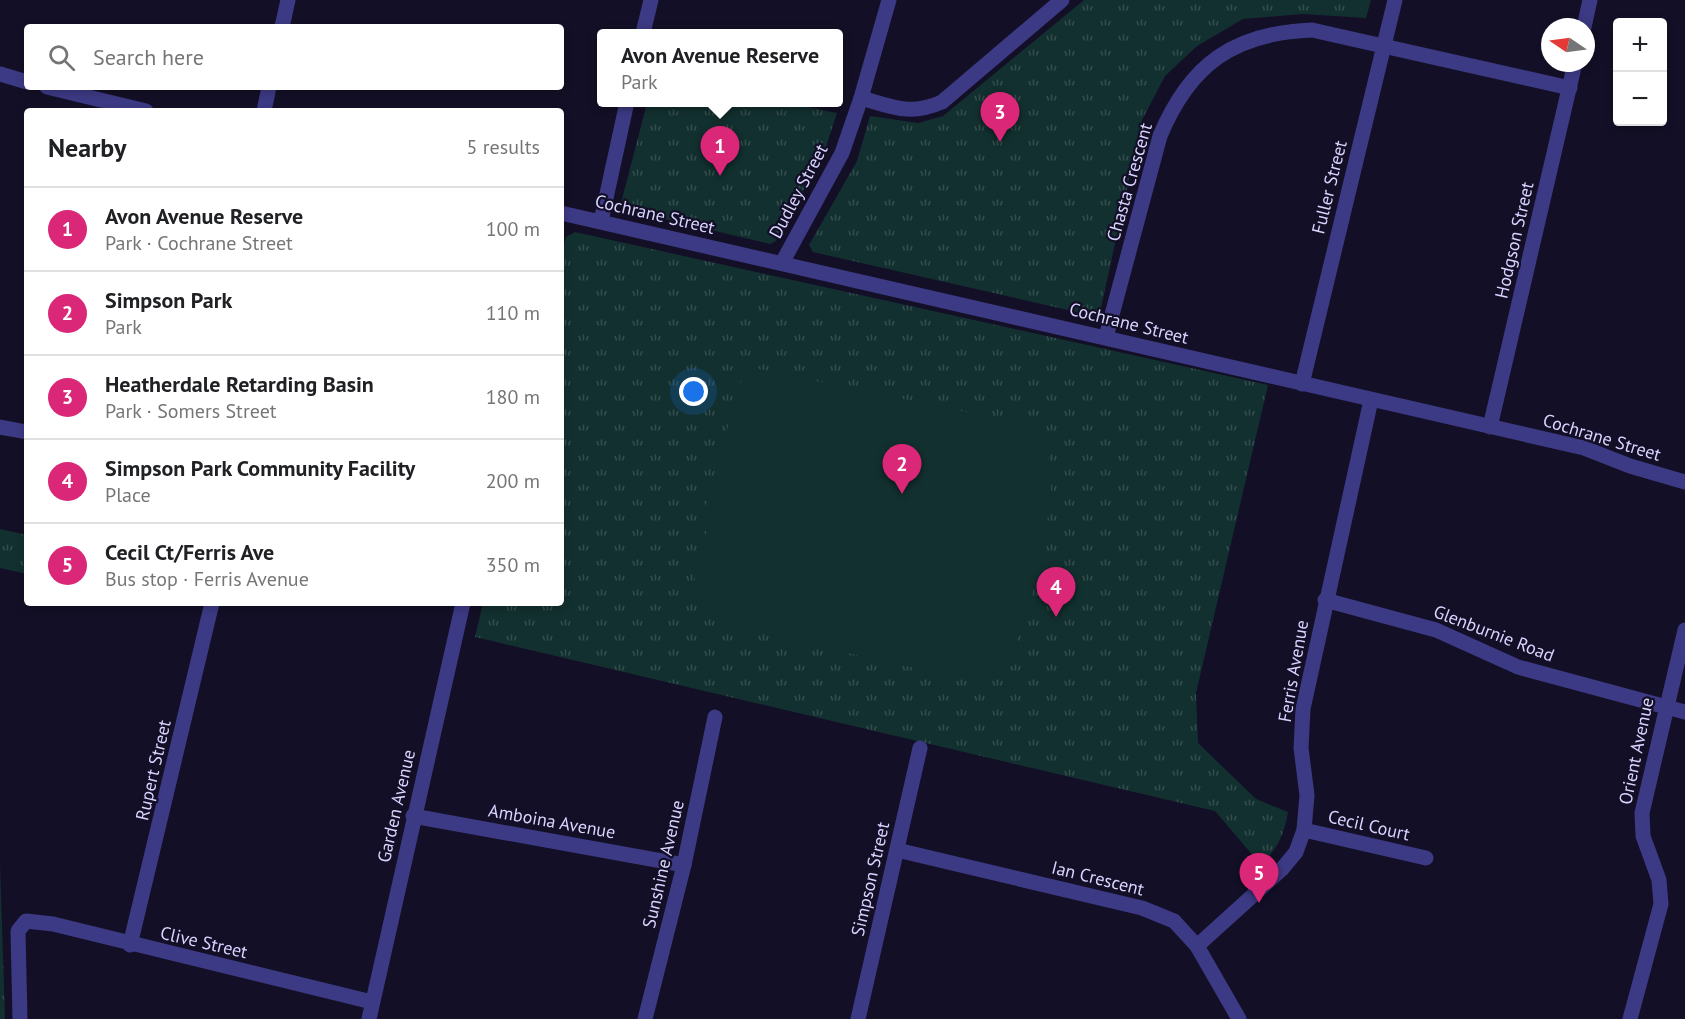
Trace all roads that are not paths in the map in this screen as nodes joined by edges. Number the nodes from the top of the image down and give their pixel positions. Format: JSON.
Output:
{"nodes":[{"id":1,"x":288,"y":0,"type":"edge"},
{"id":2,"x":651,"y":0,"type":"edge"},
{"id":3,"x":889,"y":0,"type":"edge"},
{"id":4,"x":1062,"y":0,"type":"edge"},
{"id":5,"x":1395,"y":0,"type":"edge"},
{"id":6,"x":1590,"y":0,"type":"edge"},
{"id":7,"x":1586,"y":18,"type":"edge"},
{"id":8,"x":283,"y":24,"type":"edge"},
{"id":9,"x":644,"y":29,"type":"edge"},
{"id":10,"x":1384,"y":44,"type":"junction"},
{"id":11,"x":1573,"y":72,"type":"edge"},
{"id":12,"x":0,"y":74,"type":"edge"},
{"id":13,"x":24,"y":81,"type":"edge"},
{"id":14,"x":1570,"y":88,"type":"junction"},
{"id":15,"x":53,"y":90,"type":"edge"},
{"id":16,"x":268,"y":90,"type":"edge"},
{"id":17,"x":861,"y":98,"type":"junction"},
{"id":18,"x":80,"y":103,"type":"edge"},
{"id":19,"x":626,"y":107,"type":"edge"},
{"id":20,"x":121,"y":108,"type":"edge"},
{"id":21,"x":265,"y":108,"type":"edge"},
{"id":22,"x":564,"y":214,"type":"edge"},
{"id":23,"x":601,"y":221,"type":"junction"},
{"id":24,"x":782,"y":263,"type":"junction"},
{"id":25,"x":1106,"y":337,"type":"junction"},
{"id":26,"x":1302,"y":384,"type":"junction"},
{"id":27,"x":1371,"y":400,"type":"junction"},
{"id":28,"x":0,"y":426,"type":"edge"},
{"id":29,"x":1490,"y":427,"type":"junction"},
{"id":30,"x":24,"y":431,"type":"edge"},
{"id":31,"x":1685,"y":482,"type":"edge"},
{"id":32,"x":1325,"y":600,"type":"junction"},
{"id":33,"x":211,"y":606,"type":"edge"},
{"id":34,"x":462,"y":606,"type":"edge"},
{"id":35,"x":1685,"y":630,"type":"edge"},
{"id":36,"x":1665,"y":706,"type":"junction"},
{"id":37,"x":1685,"y":712,"type":"edge"},
{"id":38,"x":715,"y":717,"type":"dead end"},
{"id":39,"x":920,"y":748,"type":"dead end"},
{"id":40,"x":413,"y":816,"type":"junction"},
{"id":41,"x":1304,"y":830,"type":"junction"},
{"id":42,"x":897,"y":850,"type":"junction"},
{"id":43,"x":1426,"y":858,"type":"dead end"},
{"id":44,"x":684,"y":865,"type":"junction"},
{"id":45,"x":130,"y":945,"type":"junction"},
{"id":46,"x":1197,"y":946,"type":"junction"},
{"id":47,"x":372,"y":1002,"type":"junction"},
{"id":48,"x":20,"y":1019,"type":"edge"},
{"id":49,"x":369,"y":1019,"type":"edge"},
{"id":50,"x":645,"y":1019,"type":"edge"},
{"id":51,"x":858,"y":1019,"type":"edge"},
{"id":52,"x":1239,"y":1019,"type":"edge"},
{"id":53,"x":1630,"y":1019,"type":"edge"}],
"edges":[{"from":1,"to":8,"type":"street"},
{"from":2,"to":9,"type":"street"},
{"from":3,"to":17,"type":"street","name":"Dudley Street"},
{"from":4,"to":17,"type":"street"},
{"from":5,"to":10,"type":"street","name":"Fuller Street"},
{"from":6,"to":7,"type":"street"},
{"from":10,"to":14,"type":"street","name":"Chasta Crescent"},
{"from":10,"to":25,"type":"street","name":"Chasta Crescent"},
{"from":10,"to":26,"type":"street","name":"Fuller Street"},
{"from":11,"to":14,"type":"street","name":"Hodgson Street"},
{"from":12,"to":13,"type":"street"},
{"from":14,"to":29,"type":"street","name":"Hodgson Street"},
{"from":15,"to":18,"type":"street"},
{"from":16,"to":21,"type":"street"},
{"from":17,"to":24,"type":"street","name":"Dudley Street"},
{"from":18,"to":20,"type":"street"},
{"from":19,"to":23,"type":"street"},
{"from":22,"to":23,"type":"street","name":"Cochrane Street"},
{"from":23,"to":24,"type":"street","name":"Cochrane Street"},
{"from":24,"to":25,"type":"street","name":"Cochrane Street"},
{"from":25,"to":26,"type":"street","name":"Cochrane Street"},
{"from":26,"to":27,"type":"street","name":"Cochrane Street"},
{"from":27,"to":29,"type":"street","name":"Cochrane Street"},
{"from":27,"to":32,"type":"street","name":"Ferris Avenue"},
{"from":28,"to":30,"type":"street"},
{"from":29,"to":31,"type":"street","name":"Cochrane Street"},
{"from":32,"to":36,"type":"street","name":"Glenburnie Road"},
{"from":32,"to":41,"type":"street","name":"Ferris Avenue"},
{"from":33,"to":45,"type":"street","name":"Rupert Street"},
{"from":34,"to":40,"type":"street","name":"Garden Avenue"},
{"from":35,"to":36,"type":"street","name":"Orient Avenue"},
{"from":36,"to":37,"type":"street","name":"Glenburnie Road"},
{"from":36,"to":53,"type":"street","name":"Orient Avenue"},
{"from":38,"to":44,"type":"street","name":"Sunshine Avenue"},
{"from":39,"to":42,"type":"street","name":"Simpson Street"},
{"from":40,"to":44,"type":"street","name":"Amboina Avenue"},
{"from":40,"to":47,"type":"street","name":"Garden Avenue"},
{"from":41,"to":43,"type":"street","name":"Cecil Court"},
{"from":41,"to":46,"type":"street","name":"Ferris Avenue"},
{"from":42,"to":46,"type":"street","name":"Ian Crescent"},
{"from":42,"to":51,"type":"street","name":"Simpson Street"},
{"from":44,"to":50,"type":"street","name":"Sunshine Avenue"},
{"from":45,"to":47,"type":"street","name":"Clive Street"},
{"from":45,"to":48,"type":"street","name":"Clive Street"},
{"from":46,"to":52,"type":"street","name":"Ian Crescent"},
{"from":47,"to":49,"type":"street","name":"Garden Avenue"}]}
